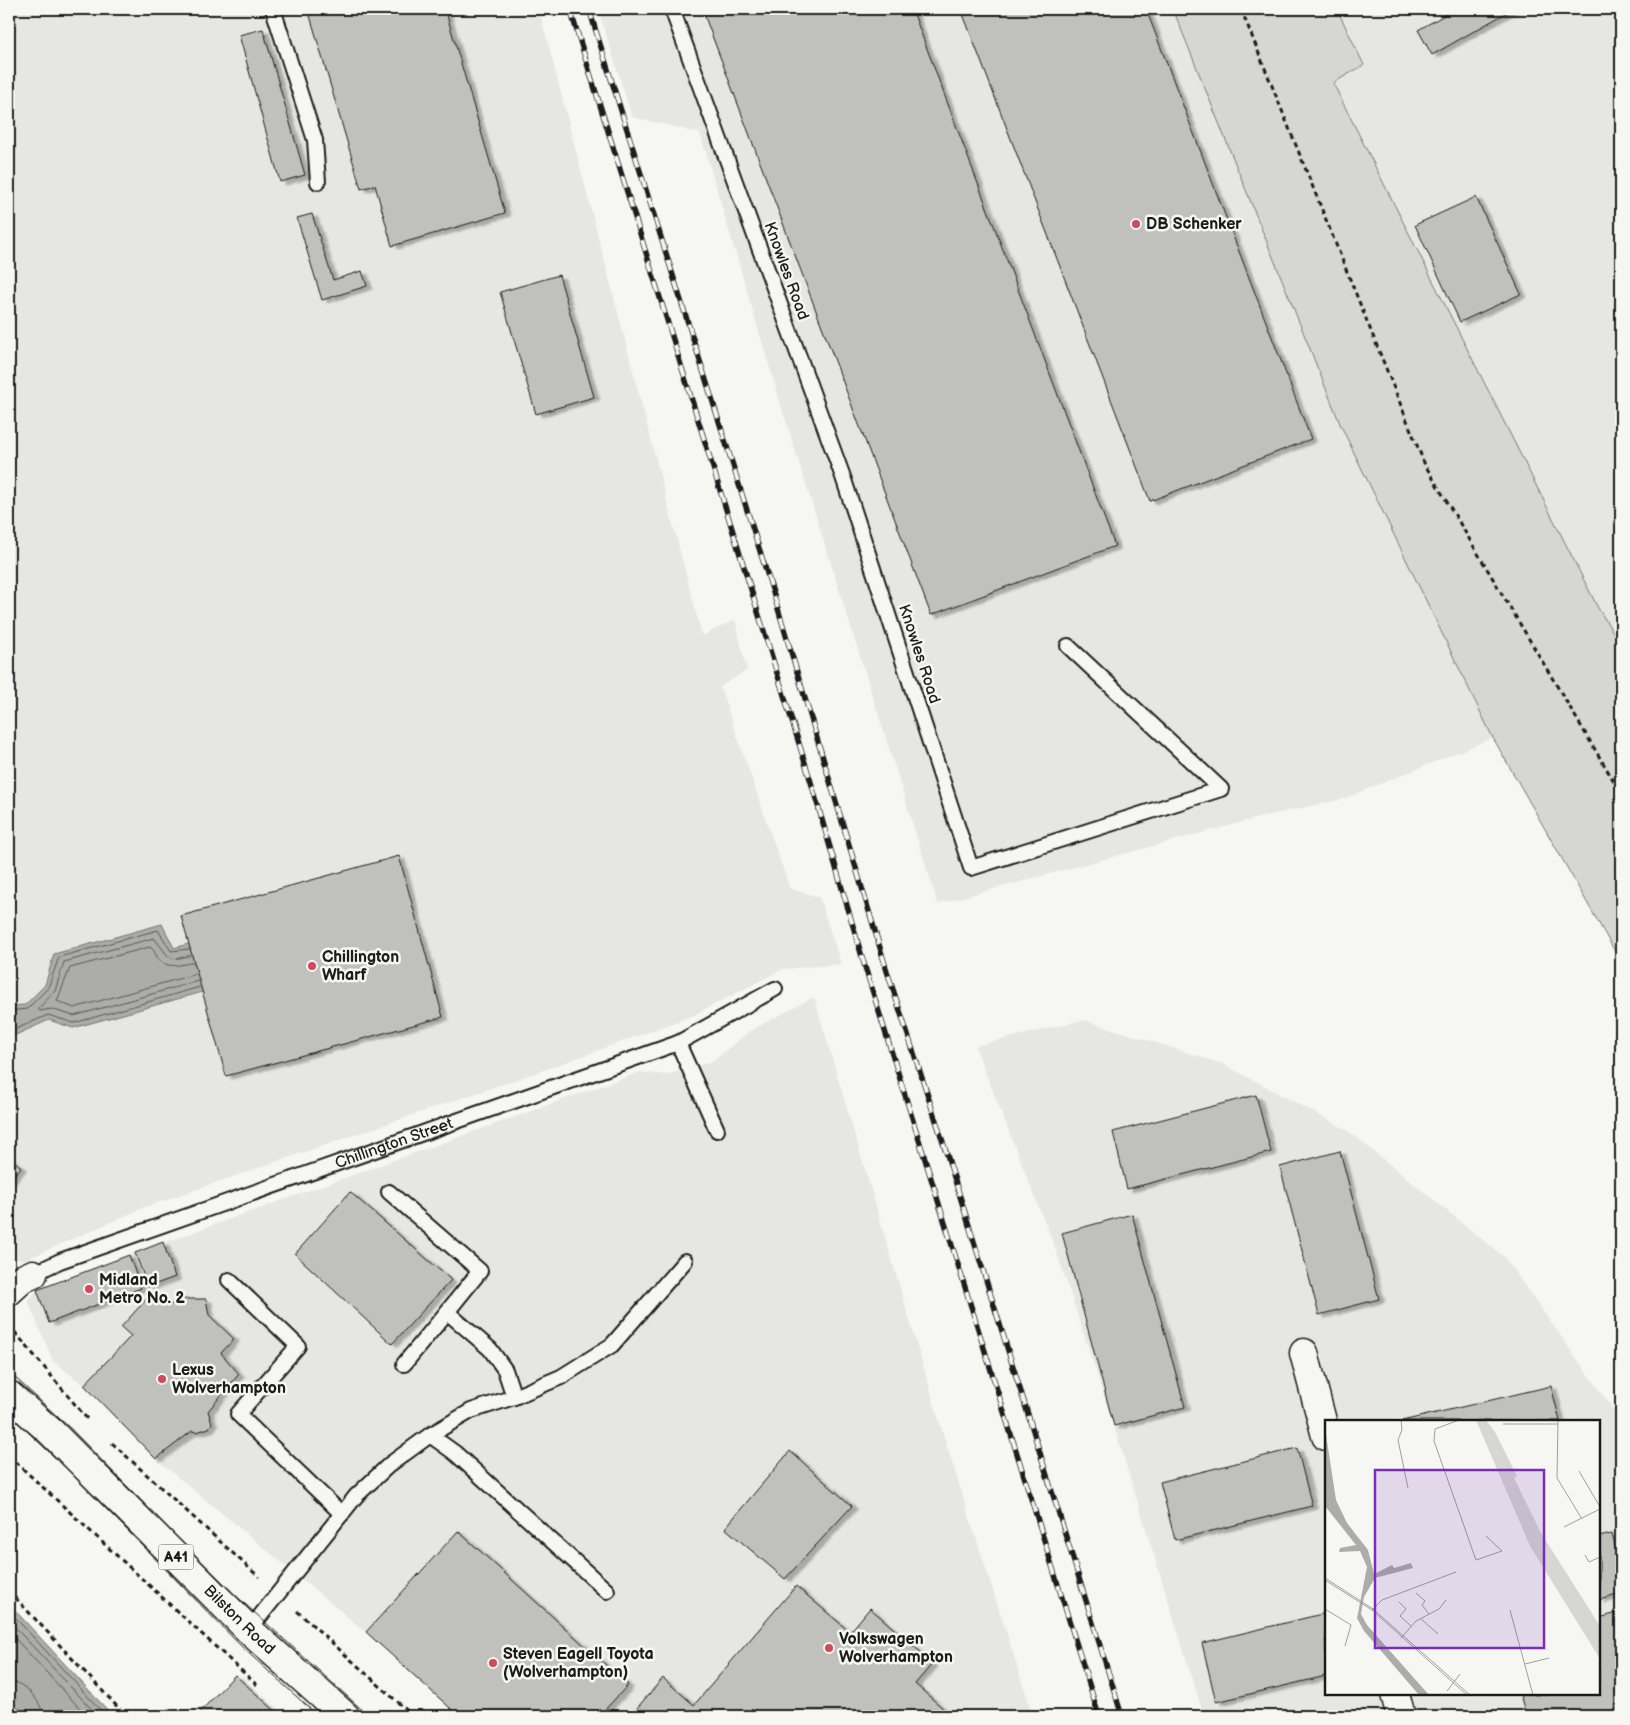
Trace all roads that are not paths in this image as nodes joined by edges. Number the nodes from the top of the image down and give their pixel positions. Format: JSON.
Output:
{"nodes":[{"id":1,"x":274,"y":9,"type":"edge"},
{"id":2,"x":672,"y":9,"type":"edge"},
{"id":3,"x":318,"y":182,"type":"dead end"},
{"id":4,"x":1068,"y":646,"type":"dead end"},
{"id":5,"x":775,"y":989,"type":"dead end"},
{"id":6,"x":678,"y":1043,"type":"junction"},
{"id":7,"x":717,"y":1130,"type":"dead end"},
{"id":8,"x":389,"y":1192,"type":"dead end"},
{"id":9,"x":685,"y":1261,"type":"dead end"},
{"id":10,"x":229,"y":1280,"type":"dead end"},
{"id":11,"x":15,"y":1283,"type":"edge"},
{"id":12,"x":447,"y":1312,"type":"junction"},
{"id":13,"x":1304,"y":1353,"type":"dead end"},
{"id":14,"x":404,"y":1364,"type":"dead end"},
{"id":15,"x":9,"y":1395,"type":"edge"},
{"id":16,"x":514,"y":1397,"type":"junction"},
{"id":17,"x":1325,"y":1432,"type":"edge"},
{"id":18,"x":430,"y":1434,"type":"junction"},
{"id":19,"x":342,"y":1514,"type":"junction"},
{"id":20,"x":606,"y":1590,"type":"dead end"},
{"id":21,"x":249,"y":1630,"type":"junction"},
{"id":22,"x":1395,"y":1695,"type":"edge"},
{"id":23,"x":345,"y":1716,"type":"edge"},
{"id":24,"x":1401,"y":1716,"type":"edge"}],
"edges":[{"from":1,"to":3,"type":"lane"},
{"from":2,"to":4,"type":"lane","name":"Knowles Road"},
{"from":5,"to":6,"type":"lane","name":"Chillington Street"},
{"from":6,"to":7,"type":"lane"},
{"from":6,"to":11,"type":"lane","name":"Chillington Street"},
{"from":8,"to":12,"type":"lane"},
{"from":9,"to":16,"type":"lane"},
{"from":10,"to":19,"type":"lane"},
{"from":12,"to":14,"type":"lane"},
{"from":12,"to":16,"type":"lane"},
{"from":13,"to":17,"type":"main road"},
{"from":15,"to":21,"type":"main road","name":"Bilston Road","number":"A41"},
{"from":16,"to":18,"type":"lane"},
{"from":18,"to":19,"type":"lane"},
{"from":18,"to":20,"type":"lane"},
{"from":19,"to":21,"type":"lane"},
{"from":21,"to":23,"type":"main road","name":"Bilston Road","number":"A41"},
{"from":22,"to":24,"type":"main road"}]}
